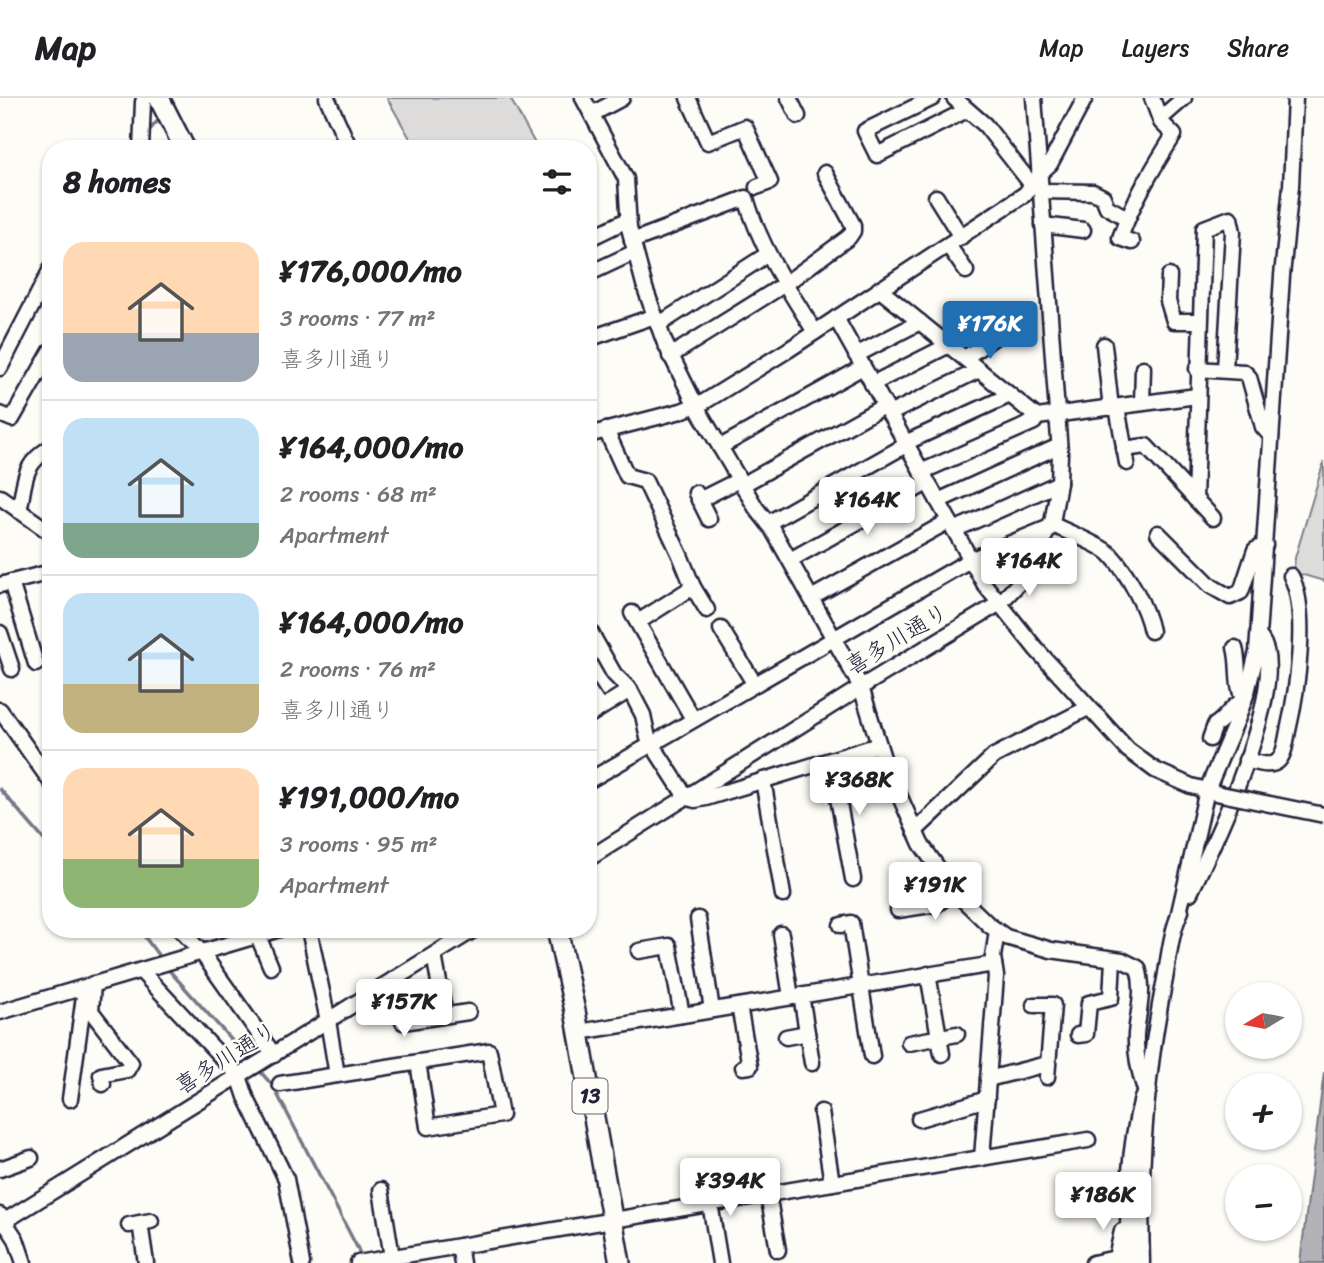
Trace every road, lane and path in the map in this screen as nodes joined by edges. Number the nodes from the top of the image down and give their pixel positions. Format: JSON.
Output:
{"nodes":[{"id":1,"x":145,"y":98,"type":"edge"},
{"id":2,"x":159,"y":98,"type":"edge"},
{"id":3,"x":327,"y":98,"type":"edge"},
{"id":4,"x":583,"y":98,"type":"edge"},
{"id":5,"x":622,"y":98,"type":"edge"},
{"id":6,"x":688,"y":98,"type":"edge"},
{"id":7,"x":789,"y":98,"type":"edge"},
{"id":8,"x":933,"y":98,"type":"edge"},
{"id":9,"x":954,"y":98,"type":"edge"},
{"id":10,"x":1034,"y":98,"type":"edge"},
{"id":11,"x":1085,"y":98,"type":"edge"},
{"id":12,"x":1152,"y":98,"type":"edge"},
{"id":13,"x":1184,"y":98,"type":"edge"},
{"id":14,"x":1295,"y":98,"type":"edge"},
{"id":15,"x":967,"y":110,"type":"junction"},
{"id":16,"x":592,"y":114,"type":"junction"},
{"id":17,"x":798,"y":116,"type":"dead end"},
{"id":18,"x":1160,"y":118,"type":"junction"},
{"id":19,"x":141,"y":140,"type":"edge"},
{"id":20,"x":180,"y":140,"type":"edge"},
{"id":21,"x":346,"y":140,"type":"edge"},
{"id":22,"x":825,"y":173,"type":"dead end"},
{"id":23,"x":1038,"y":184,"type":"junction"},
{"id":24,"x":757,"y":187,"type":"dead end"},
{"id":25,"x":936,"y":197,"type":"dead end"},
{"id":26,"x":1127,"y":218,"type":"junction"},
{"id":27,"x":627,"y":220,"type":"junction"},
{"id":28,"x":1043,"y":225,"type":"junction"},
{"id":29,"x":1083,"y":229,"type":"dead end"},
{"id":30,"x":597,"y":235,"type":"edge"},
{"id":31,"x":954,"y":241,"type":"junction"},
{"id":32,"x":1132,"y":242,"type":"dead end"},
{"id":33,"x":633,"y":247,"type":"junction"},
{"id":34,"x":768,"y":254,"type":"junction"},
{"id":35,"x":597,"y":269,"type":"edge"},
{"id":36,"x":966,"y":271,"type":"dead end"},
{"id":37,"x":1169,"y":276,"type":"dead end"},
{"id":38,"x":785,"y":284,"type":"junction"},
{"id":39,"x":42,"y":286,"type":"edge"},
{"id":40,"x":879,"y":289,"type":"junction"},
{"id":41,"x":835,"y":318,"type":"junction"},
{"id":42,"x":657,"y":321,"type":"junction"},
{"id":43,"x":1200,"y":321,"type":"junction"},
{"id":44,"x":920,"y":322,"type":"junction"},
{"id":45,"x":973,"y":324,"type":"dead end"},
{"id":46,"x":815,"y":332,"type":"junction"},
{"id":47,"x":996,"y":336,"type":"dead end"},
{"id":48,"x":597,"y":337,"type":"edge"},
{"id":49,"x":946,"y":343,"type":"junction"},
{"id":50,"x":1104,"y":345,"type":"dead end"},
{"id":51,"x":670,"y":356,"type":"junction"},
{"id":52,"x":965,"y":358,"type":"junction"},
{"id":53,"x":859,"y":361,"type":"junction"},
{"id":54,"x":42,"y":367,"type":"edge"},
{"id":55,"x":0,"y":368,"type":"edge"},
{"id":56,"x":1143,"y":368,"type":"dead end"},
{"id":57,"x":1198,"y":369,"type":"junction"},
{"id":58,"x":1225,"y":369,"type":"junction"},
{"id":59,"x":979,"y":370,"type":"junction"},
{"id":60,"x":872,"y":384,"type":"junction"},
{"id":61,"x":1010,"y":395,"type":"junction"},
{"id":62,"x":1197,"y":396,"type":"junction"},
{"id":63,"x":1142,"y":403,"type":"junction"},
{"id":64,"x":696,"y":406,"type":"junction"},
{"id":65,"x":1114,"y":407,"type":"junction"},
{"id":66,"x":887,"y":410,"type":"junction"},
{"id":67,"x":0,"y":414,"type":"edge"},
{"id":68,"x":1057,"y":416,"type":"junction"},
{"id":69,"x":1037,"y":417,"type":"junction"},
{"id":70,"x":606,"y":430,"type":"junction"},
{"id":71,"x":597,"y":432,"type":"edge"},
{"id":72,"x":1270,"y":436,"type":"junction"},
{"id":73,"x":906,"y":444,"type":"junction"},
{"id":74,"x":1059,"y":446,"type":"junction"},
{"id":75,"x":720,"y":447,"type":"junction"},
{"id":76,"x":42,"y":453,"type":"edge"},
{"id":77,"x":924,"y":477,"type":"junction"},
{"id":78,"x":741,"y":483,"type":"junction"},
{"id":79,"x":1059,"y":483,"type":"junction"},
{"id":80,"x":0,"y":497,"type":"edge"},
{"id":81,"x":1195,"y":499,"type":"junction"},
{"id":82,"x":938,"y":501,"type":"junction"},
{"id":83,"x":19,"y":511,"type":"junction"},
{"id":84,"x":1213,"y":518,"type":"dead end"},
{"id":85,"x":709,"y":519,"type":"dead end"},
{"id":86,"x":768,"y":523,"type":"junction"},
{"id":87,"x":951,"y":525,"type":"junction"},
{"id":88,"x":1051,"y":526,"type":"junction"},
{"id":89,"x":42,"y":527,"type":"edge"},
{"id":90,"x":1158,"y":533,"type":"dead end"},
{"id":91,"x":1265,"y":544,"type":"junction"},
{"id":92,"x":790,"y":560,"type":"junction"},
{"id":93,"x":970,"y":560,"type":"junction"},
{"id":94,"x":42,"y":574,"type":"edge"},
{"id":95,"x":1291,"y":576,"type":"dead end"},
{"id":96,"x":6,"y":583,"type":"edge"},
{"id":97,"x":693,"y":587,"type":"junction"},
{"id":98,"x":811,"y":598,"type":"junction"},
{"id":99,"x":1000,"y":603,"type":"junction"},
{"id":100,"x":707,"y":610,"type":"dead end"},
{"id":101,"x":720,"y":629,"type":"dead end"},
{"id":102,"x":1151,"y":631,"type":"dead end"},
{"id":103,"x":0,"y":633,"type":"edge"},
{"id":104,"x":1258,"y":636,"type":"junction"},
{"id":105,"x":834,"y":638,"type":"junction"},
{"id":106,"x":597,"y":644,"type":"edge"},
{"id":107,"x":1235,"y":648,"type":"dead end"},
{"id":108,"x":3,"y":654,"type":"edge"},
{"id":109,"x":36,"y":664,"type":"dead end"},
{"id":110,"x":12,"y":669,"type":"dead end"},
{"id":111,"x":754,"y":683,"type":"junction"},
{"id":112,"x":861,"y":687,"type":"junction"},
{"id":113,"x":630,"y":690,"type":"junction"},
{"id":114,"x":1244,"y":701,"type":"junction"},
{"id":115,"x":1088,"y":708,"type":"junction"},
{"id":116,"x":0,"y":710,"type":"edge"},
{"id":117,"x":597,"y":710,"type":"edge"},
{"id":118,"x":693,"y":719,"type":"junction"},
{"id":119,"x":1210,"y":739,"type":"dead end"},
{"id":120,"x":651,"y":744,"type":"junction"},
{"id":121,"x":879,"y":745,"type":"junction"},
{"id":122,"x":831,"y":760,"type":"junction"},
{"id":123,"x":1246,"y":760,"type":"junction"},
{"id":124,"x":42,"y":769,"type":"edge"},
{"id":125,"x":597,"y":776,"type":"edge"},
{"id":126,"x":764,"y":780,"type":"junction"},
{"id":127,"x":1212,"y":792,"type":"junction"},
{"id":128,"x":685,"y":797,"type":"junction"},
{"id":129,"x":1324,"y":815,"type":"edge"},
{"id":130,"x":915,"y":831,"type":"junction"},
{"id":131,"x":597,"y":853,"type":"edge"},
{"id":132,"x":853,"y":879,"type":"dead end"},
{"id":133,"x":954,"y":891,"type":"junction"},
{"id":134,"x":783,"y":895,"type":"dead end"},
{"id":135,"x":898,"y":910,"type":"dead end"},
{"id":136,"x":1178,"y":917,"type":"junction"},
{"id":137,"x":698,"y":919,"type":"dead end"},
{"id":138,"x":841,"y":925,"type":"dead end"},
{"id":139,"x":997,"y":931,"type":"junction"},
{"id":140,"x":781,"y":934,"type":"dead end"},
{"id":141,"x":188,"y":938,"type":"edge"},
{"id":142,"x":245,"y":938,"type":"edge"},
{"id":143,"x":261,"y":938,"type":"edge"},
{"id":144,"x":311,"y":938,"type":"edge"},
{"id":145,"x":461,"y":938,"type":"edge"},
{"id":146,"x":559,"y":938,"type":"edge"},
{"id":147,"x":639,"y":951,"type":"dead end"},
{"id":148,"x":202,"y":953,"type":"junction"},
{"id":149,"x":434,"y":955,"type":"junction"},
{"id":150,"x":1113,"y":958,"type":"junction"},
{"id":151,"x":993,"y":964,"type":"junction"},
{"id":152,"x":271,"y":967,"type":"dead end"},
{"id":153,"x":141,"y":971,"type":"junction"},
{"id":154,"x":928,"y":974,"type":"junction"},
{"id":155,"x":394,"y":979,"type":"junction"},
{"id":156,"x":861,"y":985,"type":"junction"},
{"id":157,"x":89,"y":986,"type":"junction"},
{"id":158,"x":796,"y":996,"type":"junction"},
{"id":159,"x":1034,"y":1005,"type":"dead end"},
{"id":160,"x":739,"y":1006,"type":"junction"},
{"id":161,"x":712,"y":1010,"type":"junction"},
{"id":162,"x":0,"y":1012,"type":"edge"},
{"id":163,"x":468,"y":1012,"type":"dead end"},
{"id":164,"x":445,"y":1015,"type":"junction"},
{"id":165,"x":682,"y":1015,"type":"junction"},
{"id":166,"x":328,"y":1021,"type":"junction"},
{"id":167,"x":579,"y":1032,"type":"junction"},
{"id":168,"x":807,"y":1033,"type":"junction"},
{"id":169,"x":957,"y":1034,"type":"dead end"},
{"id":170,"x":1078,"y":1035,"type":"dead end"},
{"id":171,"x":786,"y":1037,"type":"dead end"},
{"id":172,"x":939,"y":1038,"type":"junction"},
{"id":173,"x":909,"y":1043,"type":"dead end"},
{"id":174,"x":942,"y":1054,"type":"dead end"},
{"id":175,"x":274,"y":1055,"type":"junction"},
{"id":176,"x":872,"y":1056,"type":"dead end"},
{"id":177,"x":418,"y":1062,"type":"junction"},
{"id":178,"x":812,"y":1063,"type":"dead end"},
{"id":179,"x":743,"y":1067,"type":"dead end"},
{"id":180,"x":337,"y":1075,"type":"junction"},
{"id":181,"x":239,"y":1076,"type":"junction"},
{"id":182,"x":988,"y":1079,"type":"junction"},
{"id":183,"x":103,"y":1084,"type":"dead end"},
{"id":184,"x":280,"y":1084,"type":"dead end"},
{"id":185,"x":1147,"y":1090,"type":"junction"},
{"id":186,"x":70,"y":1099,"type":"dead end"},
{"id":187,"x":987,"y":1099,"type":"junction"},
{"id":188,"x":821,"y":1112,"type":"dead end"},
{"id":189,"x":919,"y":1119,"type":"dead end"},
{"id":190,"x":1088,"y":1140,"type":"dead end"},
{"id":191,"x":32,"y":1158,"type":"dead end"},
{"id":192,"x":982,"y":1158,"type":"junction"},
{"id":193,"x":0,"y":1168,"type":"edge"},
{"id":194,"x":832,"y":1183,"type":"junction"},
{"id":195,"x":380,"y":1190,"type":"dead end"},
{"id":196,"x":768,"y":1194,"type":"junction"},
{"id":197,"x":710,"y":1203,"type":"junction"},
{"id":198,"x":2,"y":1220,"type":"edge"},
{"id":199,"x":612,"y":1220,"type":"junction"},
{"id":200,"x":1128,"y":1221,"type":"junction"},
{"id":201,"x":140,"y":1223,"type":"dead end"},
{"id":202,"x":459,"y":1246,"type":"junction"},
{"id":203,"x":778,"y":1250,"type":"dead end"},
{"id":204,"x":392,"y":1257,"type":"junction"},
{"id":205,"x":362,"y":1262,"type":"edge"},
{"id":206,"x":24,"y":1263,"type":"edge"},
{"id":207,"x":146,"y":1263,"type":"edge"},
{"id":208,"x":302,"y":1263,"type":"edge"},
{"id":209,"x":462,"y":1263,"type":"edge"},
{"id":210,"x":620,"y":1263,"type":"edge"},
{"id":211,"x":720,"y":1263,"type":"edge"},
{"id":212,"x":1093,"y":1263,"type":"edge"},
{"id":213,"x":1128,"y":1263,"type":"edge"},
{"id":214,"x":1142,"y":1263,"type":"edge"}],
"edges":[{"from":1,"to":19,"type":"street"},
{"from":2,"to":20,"type":"main road"},
{"from":3,"to":21,"type":"street"},
{"from":4,"to":16,"type":"street"},
{"from":5,"to":16,"type":"street"},
{"from":6,"to":24,"type":"street"},
{"from":7,"to":17,"type":"street"},
{"from":8,"to":15,"type":"street"},
{"from":9,"to":15,"type":"street"},
{"from":10,"to":23,"type":"street","name":"喜多川通り"},
{"from":11,"to":23,"type":"street"},
{"from":12,"to":18,"type":"street"},
{"from":13,"to":18,"type":"street"},
{"from":14,"to":72,"type":"street"},
{"from":15,"to":23,"type":"street"},
{"from":16,"to":27,"type":"street"},
{"from":18,"to":26,"type":"street"},
{"from":22,"to":38,"type":"street"},
{"from":23,"to":26,"type":"street"},
{"from":23,"to":28,"type":"street","name":"喜多川通り"},
{"from":23,"to":31,"type":"street"},
{"from":25,"to":31,"type":"street"},
{"from":26,"to":32,"type":"street"},
{"from":27,"to":30,"type":"street"},
{"from":27,"to":33,"type":"street"},
{"from":28,"to":29,"type":"street"},
{"from":28,"to":68,"type":"street","name":"喜多川通り"},
{"from":31,"to":36,"type":"street"},
{"from":31,"to":40,"type":"street"},
{"from":33,"to":34,"type":"street"},
{"from":33,"to":35,"type":"street"},
{"from":33,"to":42,"type":"street"},
{"from":34,"to":38,"type":"street"},
{"from":34,"to":42,"type":"street"},
{"from":37,"to":43,"type":"street"},
{"from":38,"to":46,"type":"street"},
{"from":38,"to":51,"type":"street"},
{"from":39,"to":55,"type":"street"},
{"from":40,"to":41,"type":"street"},
{"from":40,"to":44,"type":"street"},
{"from":41,"to":46,"type":"street"},
{"from":41,"to":53,"type":"street"},
{"from":42,"to":48,"type":"street"},
{"from":42,"to":51,"type":"street"},
{"from":43,"to":57,"type":"street"},
{"from":43,"to":58,"type":"street"},
{"from":44,"to":49,"type":"street"},
{"from":44,"to":53,"type":"street"},
{"from":45,"to":49,"type":"street"},
{"from":46,"to":64,"type":"street"},
{"from":47,"to":52,"type":"street"},
{"from":49,"to":52,"type":"street"},
{"from":49,"to":60,"type":"street"},
{"from":50,"to":65,"type":"street"},
{"from":51,"to":64,"type":"street"},
{"from":52,"to":59,"type":"street"},
{"from":53,"to":60,"type":"street"},
{"from":53,"to":75,"type":"street"},
{"from":54,"to":67,"type":"street"},
{"from":56,"to":63,"type":"street"},
{"from":57,"to":58,"type":"street"},
{"from":57,"to":62,"type":"street"},
{"from":58,"to":72,"type":"street"},
{"from":59,"to":61,"type":"street"},
{"from":59,"to":66,"type":"street"},
{"from":60,"to":66,"type":"street"},
{"from":61,"to":69,"type":"street"},
{"from":61,"to":73,"type":"street"},
{"from":62,"to":63,"type":"street"},
{"from":62,"to":81,"type":"street"},
{"from":63,"to":65,"type":"street"},
{"from":64,"to":70,"type":"street"},
{"from":64,"to":75,"type":"street"},
{"from":65,"to":68,"type":"street"},
{"from":65,"to":81,"type":"street"},
{"from":66,"to":73,"type":"street"},
{"from":66,"to":78,"type":"street"},
{"from":68,"to":69,"type":"street"},
{"from":68,"to":74,"type":"street","name":"喜多川通り"},
{"from":69,"to":77,"type":"street"},
{"from":70,"to":71,"type":"street"},
{"from":70,"to":97,"type":"street"},
{"from":72,"to":91,"type":"street"},
{"from":73,"to":77,"type":"street"},
{"from":73,"to":86,"type":"street"},
{"from":74,"to":79,"type":"street","name":"喜多川通り"},
{"from":74,"to":82,"type":"street"},
{"from":75,"to":78,"type":"street"},
{"from":76,"to":83,"type":"street"},
{"from":77,"to":82,"type":"street"},
{"from":77,"to":92,"type":"street"},
{"from":78,"to":85,"type":"street"},
{"from":78,"to":86,"type":"street"},
{"from":79,"to":87,"type":"street"},
{"from":79,"to":88,"type":"street","name":"喜多川通り"},
{"from":80,"to":83,"type":"street"},
{"from":81,"to":84,"type":"street"},
{"from":82,"to":87,"type":"street"},
{"from":83,"to":89,"type":"street"},
{"from":86,"to":92,"type":"street"},
{"from":87,"to":93,"type":"street"},
{"from":87,"to":98,"type":"street"},
{"from":88,"to":93,"type":"street"},
{"from":88,"to":99,"type":"street","name":"喜多川通り"},
{"from":88,"to":102,"type":"street"},
{"from":90,"to":91,"type":"street"},
{"from":91,"to":104,"type":"street"},
{"from":92,"to":98,"type":"street"},
{"from":93,"to":99,"type":"street"},
{"from":93,"to":105,"type":"street"},
{"from":94,"to":96,"type":"street"},
{"from":95,"to":123,"type":"street"},
{"from":96,"to":109,"type":"street"},
{"from":97,"to":100,"type":"street"},
{"from":97,"to":118,"type":"street"},
{"from":98,"to":105,"type":"street"},
{"from":99,"to":112,"type":"street","name":"喜多川通り"},
{"from":99,"to":115,"type":"street"},
{"from":101,"to":111,"type":"street"},
{"from":103,"to":108,"type":"street"},
{"from":104,"to":114,"type":"street"},
{"from":104,"to":123,"type":"street"},
{"from":105,"to":111,"type":"street"},
{"from":105,"to":112,"type":"street"},
{"from":106,"to":113,"type":"street"},
{"from":107,"to":114,"type":"street"},
{"from":108,"to":110,"type":"street"},
{"from":111,"to":118,"type":"street"},
{"from":112,"to":121,"type":"street"},
{"from":112,"to":128,"type":"street","name":"喜多川通り"},
{"from":113,"to":117,"type":"street"},
{"from":113,"to":120,"type":"street"},
{"from":114,"to":119,"type":"street"},
{"from":114,"to":127,"type":"street"},
{"from":115,"to":127,"type":"street"},
{"from":115,"to":130,"type":"street"},
{"from":116,"to":124,"type":"street"},
{"from":118,"to":120,"type":"street"},
{"from":120,"to":125,"type":"street"},
{"from":120,"to":128,"type":"street"},
{"from":121,"to":122,"type":"street"},
{"from":121,"to":130,"type":"street"},
{"from":122,"to":126,"type":"street"},
{"from":122,"to":132,"type":"street"},
{"from":123,"to":136,"type":"street"},
{"from":126,"to":128,"type":"street"},
{"from":126,"to":134,"type":"street"},
{"from":127,"to":129,"type":"street","bridge":true},
{"from":127,"to":136,"type":"street"},
{"from":128,"to":131,"type":"street","name":"喜多川通り"},
{"from":130,"to":133,"type":"street"},
{"from":133,"to":135,"type":"street"},
{"from":133,"to":139,"type":"street"},
{"from":136,"to":185,"type":"street"},
{"from":137,"to":161,"type":"street"},
{"from":138,"to":156,"type":"street"},
{"from":139,"to":150,"type":"street"},
{"from":139,"to":151,"type":"street"},
{"from":140,"to":158,"type":"street"},
{"from":141,"to":148,"type":"street"},
{"from":142,"to":148,"type":"street"},
{"from":143,"to":152,"type":"street"},
{"from":144,"to":166,"type":"street"},
{"from":145,"to":149,"type":"street","name":"喜多川通り"},
{"from":146,"to":167,"type":"main road","number":"13"},
{"from":147,"to":165,"type":"street"},
{"from":148,"to":153,"type":"street"},
{"from":148,"to":175,"type":"street"},
{"from":149,"to":155,"type":"street","name":"喜多川通り"},
{"from":149,"to":164,"type":"street"},
{"from":150,"to":170,"type":"street"},
{"from":150,"to":185,"type":"street"},
{"from":151,"to":154,"type":"street"},
{"from":151,"to":182,"type":"street"},
{"from":153,"to":157,"type":"street"},
{"from":153,"to":181,"type":"street"},
{"from":154,"to":156,"type":"street"},
{"from":154,"to":172,"type":"street"},
{"from":155,"to":164,"type":"street"},
{"from":155,"to":166,"type":"street","name":"喜多川通り"},
{"from":156,"to":158,"type":"street"},
{"from":156,"to":176,"type":"street"},
{"from":157,"to":162,"type":"street"},
{"from":157,"to":183,"type":"street"},
{"from":157,"to":186,"type":"street"},
{"from":158,"to":160,"type":"street"},
{"from":158,"to":168,"type":"street"},
{"from":159,"to":182,"type":"street"},
{"from":160,"to":161,"type":"street"},
{"from":160,"to":179,"type":"street"},
{"from":161,"to":165,"type":"street"},
{"from":163,"to":164,"type":"street"},
{"from":165,"to":167,"type":"street"},
{"from":166,"to":175,"type":"street","name":"喜多川通り"},
{"from":166,"to":180,"type":"street"},
{"from":167,"to":199,"type":"main road","number":"13"},
{"from":168,"to":171,"type":"street"},
{"from":168,"to":178,"type":"street"},
{"from":169,"to":172,"type":"street"},
{"from":172,"to":173,"type":"street"},
{"from":172,"to":174,"type":"street"},
{"from":175,"to":181,"type":"street","name":"喜多川通り"},
{"from":177,"to":177,"type":"street"},
{"from":177,"to":180,"type":"street"},
{"from":180,"to":184,"type":"street"},
{"from":181,"to":198,"type":"street","name":"喜多川通り"},
{"from":181,"to":208,"type":"street"},
{"from":182,"to":187,"type":"street"},
{"from":185,"to":200,"type":"street"},
{"from":185,"to":214,"type":"street"},
{"from":187,"to":189,"type":"street"},
{"from":187,"to":192,"type":"street"},
{"from":188,"to":194,"type":"street"},
{"from":190,"to":192,"type":"street"},
{"from":191,"to":193,"type":"street"},
{"from":192,"to":194,"type":"street"},
{"from":194,"to":196,"type":"street"},
{"from":195,"to":204,"type":"street"},
{"from":196,"to":197,"type":"street"},
{"from":196,"to":203,"type":"street"},
{"from":197,"to":199,"type":"street"},
{"from":197,"to":211,"type":"street"},
{"from":198,"to":206,"type":"street"},
{"from":199,"to":202,"type":"street"},
{"from":199,"to":210,"type":"main road","number":"13"},
{"from":200,"to":212,"type":"street"},
{"from":200,"to":213,"type":"street"},
{"from":201,"to":207,"type":"street"},
{"from":202,"to":204,"type":"street"},
{"from":202,"to":209,"type":"street"},
{"from":204,"to":205,"type":"street"}]}
